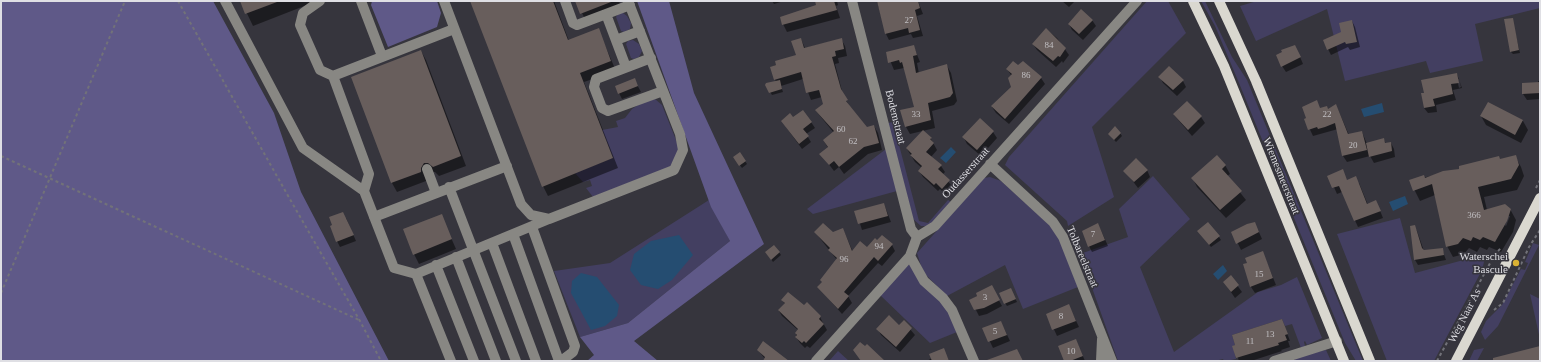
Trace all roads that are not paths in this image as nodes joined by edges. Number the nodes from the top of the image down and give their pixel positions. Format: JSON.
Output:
{"nodes":[{"id":1,"x":225,"y":1,"type":"edge"},
{"id":2,"x":320,"y":1,"type":"edge"},
{"id":3,"x":361,"y":1,"type":"edge"},
{"id":4,"x":444,"y":1,"type":"edge"},
{"id":5,"x":565,"y":1,"type":"edge"},
{"id":6,"x":852,"y":1,"type":"edge"},
{"id":7,"x":1137,"y":1,"type":"edge"},
{"id":8,"x":1193,"y":1,"type":"edge"},
{"id":9,"x":1220,"y":1,"type":"edge"},
{"id":10,"x":629,"y":3,"type":"edge"},
{"id":11,"x":606,"y":14,"type":"junction"},
{"id":12,"x":454,"y":29,"type":"junction"},
{"id":13,"x":640,"y":31,"type":"junction"},
{"id":14,"x":616,"y":40,"type":"junction"},
{"id":15,"x":382,"y":56,"type":"junction"},
{"id":16,"x":650,"y":58,"type":"junction"},
{"id":17,"x":626,"y":67,"type":"junction"},
{"id":18,"x":333,"y":76,"type":"junction"},
{"id":19,"x":663,"y":91,"type":"junction"},
{"id":20,"x":990,"y":164,"type":"junction"},
{"id":21,"x":507,"y":166,"type":"junction"},
{"id":22,"x":427,"y":170,"type":"dead end"},
{"id":23,"x":449,"y":187,"type":"junction"},
{"id":24,"x":364,"y":191,"type":"junction"},
{"id":25,"x":436,"y":192,"type":"junction"},
{"id":26,"x":1537,"y":201,"type":"edge"},
{"id":27,"x":374,"y":217,"type":"junction"},
{"id":28,"x":549,"y":219,"type":"junction"},
{"id":29,"x":532,"y":227,"type":"junction"},
{"id":30,"x":512,"y":234,"type":"junction"},
{"id":31,"x":917,"y":237,"type":"junction"},
{"id":32,"x":492,"y":243,"type":"junction"},
{"id":33,"x":474,"y":250,"type":"junction"},
{"id":34,"x":910,"y":256,"type":"junction"},
{"id":35,"x":456,"y":257,"type":"junction"},
{"id":36,"x":436,"y":266,"type":"junction"},
{"id":37,"x":416,"y":274,"type":"junction"},
{"id":38,"x":1102,"y":337,"type":"junction"},
{"id":39,"x":1336,"y":341,"type":"junction"},
{"id":40,"x":451,"y":361,"type":"edge"},
{"id":41,"x":474,"y":361,"type":"edge"},
{"id":42,"x":496,"y":361,"type":"edge"},
{"id":43,"x":516,"y":361,"type":"edge"},
{"id":44,"x":536,"y":361,"type":"edge"},
{"id":45,"x":560,"y":361,"type":"edge"},
{"id":46,"x":816,"y":361,"type":"edge"},
{"id":47,"x":974,"y":361,"type":"edge"},
{"id":48,"x":1101,"y":361,"type":"edge"},
{"id":49,"x":1112,"y":361,"type":"edge"},
{"id":50,"x":1274,"y":361,"type":"edge"},
{"id":51,"x":1344,"y":361,"type":"edge"},
{"id":52,"x":1370,"y":361,"type":"edge"},
{"id":53,"x":1456,"y":361,"type":"edge"}],
"edges":[{"from":1,"to":24,"type":"street"},
{"from":2,"to":18,"type":"street"},
{"from":3,"to":15,"type":"street"},
{"from":4,"to":12,"type":"street"},
{"from":5,"to":11,"type":"street"},
{"from":6,"to":31,"type":"street","name":"Bodemstraat"},
{"from":7,"to":20,"type":"street","name":"Oudasserstraat"},
{"from":8,"to":39,"type":"main road","name":"Wiemesmeerstraat"},
{"from":9,"to":52,"type":"main road","name":"Wiemesmeerstraat"},
{"from":10,"to":11,"type":"street"},
{"from":10,"to":13,"type":"street"},
{"from":11,"to":14,"type":"street"},
{"from":12,"to":15,"type":"street"},
{"from":12,"to":21,"type":"street"},
{"from":13,"to":14,"type":"street"},
{"from":13,"to":16,"type":"street"},
{"from":14,"to":17,"type":"street"},
{"from":15,"to":18,"type":"street"},
{"from":16,"to":17,"type":"street"},
{"from":16,"to":19,"type":"street"},
{"from":17,"to":19,"type":"street"},
{"from":18,"to":24,"type":"street"},
{"from":19,"to":28,"type":"street"},
{"from":20,"to":31,"type":"street","name":"Oudasserstraat"},
{"from":20,"to":38,"type":"street","name":"Tolbareelstraat"},
{"from":21,"to":23,"type":"street"},
{"from":21,"to":28,"type":"street"},
{"from":22,"to":25,"type":"street"},
{"from":23,"to":25,"type":"street"},
{"from":23,"to":33,"type":"street"},
{"from":24,"to":27,"type":"street"},
{"from":25,"to":27,"type":"street"},
{"from":26,"to":53,"type":"main road","name":"Weg Naar As"},
{"from":27,"to":37,"type":"street"},
{"from":28,"to":29,"type":"street"},
{"from":29,"to":30,"type":"street"},
{"from":29,"to":45,"type":"street"},
{"from":30,"to":32,"type":"street"},
{"from":30,"to":45,"type":"street"},
{"from":31,"to":34,"type":"street"},
{"from":32,"to":33,"type":"street"},
{"from":32,"to":44,"type":"street"},
{"from":33,"to":35,"type":"street"},
{"from":33,"to":43,"type":"street"},
{"from":34,"to":46,"type":"street"},
{"from":34,"to":47,"type":"street"},
{"from":35,"to":36,"type":"street"},
{"from":35,"to":42,"type":"street"},
{"from":36,"to":37,"type":"street"},
{"from":36,"to":41,"type":"street"},
{"from":37,"to":40,"type":"street"},
{"from":38,"to":48,"type":"street","name":"Tolbareelstraat"},
{"from":38,"to":49,"type":"street","name":"Tolbareelstraat"},
{"from":39,"to":50,"type":"street"},
{"from":39,"to":51,"type":"main road","name":"Wiemesmeerstraat"}]}
